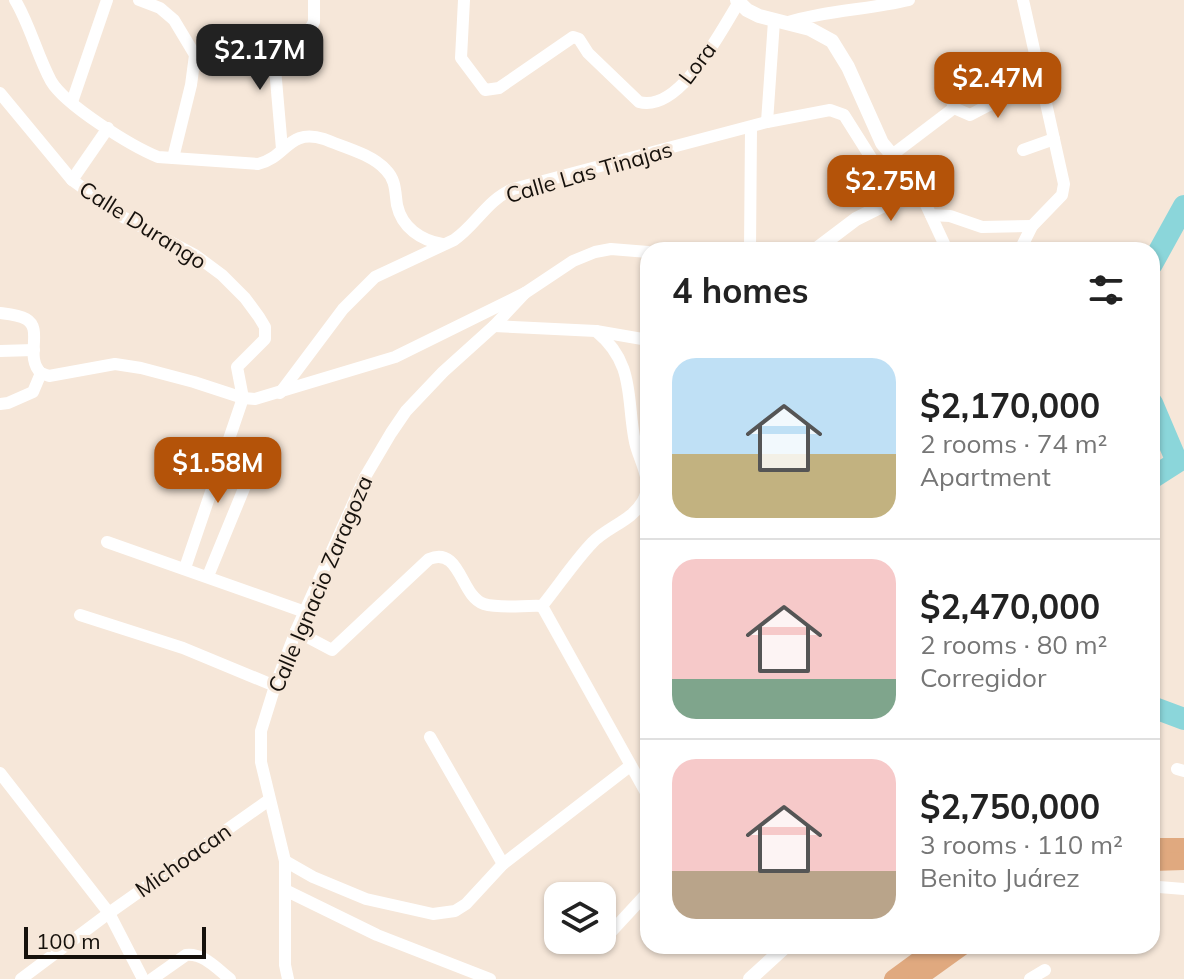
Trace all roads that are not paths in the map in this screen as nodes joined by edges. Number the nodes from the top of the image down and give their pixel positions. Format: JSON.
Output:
{"nodes":[{"id":1,"x":15,"y":0,"type":"edge"},
{"id":2,"x":107,"y":0,"type":"edge"},
{"id":3,"x":139,"y":0,"type":"edge"},
{"id":4,"x":314,"y":0,"type":"edge"},
{"id":5,"x":464,"y":0,"type":"edge"},
{"id":6,"x":909,"y":0,"type":"edge"},
{"id":7,"x":1023,"y":0,"type":"edge"},
{"id":8,"x":738,"y":1,"type":"edge"},
{"id":9,"x":162,"y":4,"type":"edge"},
{"id":10,"x":780,"y":22,"type":"junction"},
{"id":11,"x":195,"y":55,"type":"junction"},
{"id":12,"x":275,"y":65,"type":"junction"},
{"id":13,"x":1040,"y":78,"type":"junction"},
{"id":14,"x":946,"y":83,"type":"dead end"},
{"id":15,"x":0,"y":93,"type":"edge"},
{"id":16,"x":72,"y":102,"type":"junction"},
{"id":17,"x":954,"y":108,"type":"junction"},
{"id":18,"x":767,"y":122,"type":"junction"},
{"id":19,"x":108,"y":128,"type":"junction"},
{"id":20,"x":751,"y":128,"type":"junction"},
{"id":21,"x":1054,"y":139,"type":"junction"},
{"id":22,"x":282,"y":149,"type":"junction"},
{"id":23,"x":1023,"y":150,"type":"dead end"},
{"id":24,"x":892,"y":155,"type":"junction"},
{"id":25,"x":173,"y":158,"type":"junction"},
{"id":26,"x":72,"y":180,"type":"junction"},
{"id":27,"x":892,"y":191,"type":"junction"},
{"id":28,"x":931,"y":215,"type":"junction"},
{"id":29,"x":1032,"y":226,"type":"junction"},
{"id":30,"x":750,"y":242,"type":"edge"},
{"id":31,"x":826,"y":242,"type":"edge"},
{"id":32,"x":943,"y":242,"type":"edge"},
{"id":33,"x":1024,"y":242,"type":"edge"},
{"id":34,"x":442,"y":244,"type":"junction"},
{"id":35,"x":640,"y":251,"type":"edge"},
{"id":36,"x":525,"y":293,"type":"junction"},
{"id":37,"x":0,"y":313,"type":"edge"},
{"id":38,"x":494,"y":326,"type":"junction"},
{"id":39,"x":596,"y":331,"type":"junction"},
{"id":40,"x":640,"y":339,"type":"edge"},
{"id":41,"x":34,"y":350,"type":"junction"},
{"id":42,"x":0,"y":351,"type":"edge"},
{"id":43,"x":41,"y":373,"type":"junction"},
{"id":44,"x":280,"y":393,"type":"junction"},
{"id":45,"x":243,"y":398,"type":"junction"},
{"id":46,"x":0,"y":404,"type":"edge"},
{"id":47,"x":261,"y":447,"type":"dead end"},
{"id":48,"x":640,"y":458,"type":"edge"},
{"id":49,"x":640,"y":504,"type":"edge"},
{"id":50,"x":107,"y":542,"type":"dead end"},
{"id":51,"x":185,"y":568,"type":"junction"},
{"id":52,"x":208,"y":576,"type":"junction"},
{"id":53,"x":542,"y":606,"type":"junction"},
{"id":54,"x":305,"y":612,"type":"junction"},
{"id":55,"x":80,"y":615,"type":"dead end"},
{"id":56,"x":296,"y":631,"type":"junction"},
{"id":57,"x":275,"y":686,"type":"junction"},
{"id":58,"x":430,"y":737,"type":"dead end"},
{"id":59,"x":630,"y":766,"type":"junction"},
{"id":60,"x":0,"y":773,"type":"edge"},
{"id":61,"x":640,"y":783,"type":"edge"},
{"id":62,"x":269,"y":800,"type":"junction"},
{"id":63,"x":1160,"y":847,"type":"edge"},
{"id":64,"x":1184,"y":847,"type":"edge"},
{"id":65,"x":285,"y":861,"type":"junction"},
{"id":66,"x":1184,"y":861,"type":"edge"},
{"id":67,"x":1160,"y":862,"type":"edge"},
{"id":68,"x":503,"y":864,"type":"junction"},
{"id":69,"x":1160,"y":887,"type":"edge"},
{"id":70,"x":1184,"y":889,"type":"edge"},
{"id":71,"x":285,"y":890,"type":"junction"},
{"id":72,"x":640,"y":901,"type":"edge"},
{"id":73,"x":109,"y":913,"type":"junction"},
{"id":74,"x":616,"y":927,"type":"edge"},
{"id":75,"x":777,"y":954,"type":"edge"},
{"id":76,"x":927,"y":954,"type":"edge"},
{"id":77,"x":952,"y":954,"type":"edge"},
{"id":78,"x":1045,"y":970,"type":"dead end"},
{"id":79,"x":21,"y":979,"type":"edge"},
{"id":80,"x":143,"y":979,"type":"edge"},
{"id":81,"x":152,"y":979,"type":"edge"},
{"id":82,"x":230,"y":979,"type":"edge"},
{"id":83,"x":288,"y":979,"type":"edge"},
{"id":84,"x":490,"y":979,"type":"edge"},
{"id":85,"x":750,"y":979,"type":"edge"},
{"id":86,"x":893,"y":979,"type":"edge"},
{"id":87,"x":917,"y":979,"type":"edge"},
{"id":88,"x":1030,"y":979,"type":"edge"}],
"edges":[{"from":1,"to":16,"type":"street"},
{"from":2,"to":16,"type":"street"},
{"from":3,"to":9,"type":"street"},
{"from":4,"to":12,"type":"street"},
{"from":5,"to":8,"type":"street","name":"Lora"},
{"from":6,"to":10,"type":"street"},
{"from":7,"to":13,"type":"street"},
{"from":8,"to":10,"type":"street"},
{"from":9,"to":11,"type":"street"},
{"from":10,"to":18,"type":"street"},
{"from":10,"to":24,"type":"street"},
{"from":11,"to":12,"type":"street"},
{"from":11,"to":25,"type":"street"},
{"from":12,"to":22,"type":"street"},
{"from":13,"to":17,"type":"street"},
{"from":13,"to":21,"type":"street"},
{"from":14,"to":17,"type":"street"},
{"from":15,"to":26,"type":"street","name":"Calle Durango"},
{"from":16,"to":19,"type":"street"},
{"from":17,"to":24,"type":"street"},
{"from":18,"to":20,"type":"street","name":"Calle Las Tinajas"},
{"from":18,"to":27,"type":"street","name":"Calle Las Tinajas"},
{"from":19,"to":25,"type":"street"},
{"from":19,"to":26,"type":"street"},
{"from":20,"to":30,"type":"street"},
{"from":20,"to":34,"type":"street","name":"Calle Las Tinajas"},
{"from":21,"to":23,"type":"street"},
{"from":21,"to":29,"type":"street"},
{"from":22,"to":25,"type":"street"},
{"from":22,"to":34,"type":"street"},
{"from":24,"to":27,"type":"street"},
{"from":24,"to":28,"type":"street"},
{"from":26,"to":45,"type":"street","name":"Calle Durango"},
{"from":27,"to":31,"type":"street"},
{"from":28,"to":29,"type":"street"},
{"from":28,"to":32,"type":"street"},
{"from":29,"to":33,"type":"street"},
{"from":34,"to":44,"type":"street","name":"Calle Las Tinajas"},
{"from":35,"to":36,"type":"street"},
{"from":36,"to":38,"type":"street","name":"Calle Ignacio Zaragoza"},
{"from":36,"to":44,"type":"street"},
{"from":37,"to":41,"type":"street"},
{"from":38,"to":39,"type":"street"},
{"from":38,"to":54,"type":"street","name":"Calle Ignacio Zaragoza"},
{"from":39,"to":40,"type":"street"},
{"from":39,"to":48,"type":"street"},
{"from":41,"to":42,"type":"street"},
{"from":41,"to":43,"type":"street"},
{"from":43,"to":45,"type":"street"},
{"from":43,"to":46,"type":"street"},
{"from":44,"to":45,"type":"street"},
{"from":45,"to":51,"type":"street"},
{"from":47,"to":52,"type":"street"},
{"from":49,"to":53,"type":"street"},
{"from":50,"to":51,"type":"street"},
{"from":51,"to":52,"type":"street"},
{"from":52,"to":54,"type":"street"},
{"from":53,"to":56,"type":"street"},
{"from":53,"to":59,"type":"street"},
{"from":54,"to":56,"type":"street","name":"Calle Ignacio Zaragoza"},
{"from":55,"to":57,"type":"street"},
{"from":56,"to":57,"type":"street","name":"Calle Ignacio Zaragoza"},
{"from":57,"to":62,"type":"street","name":"Calle Ignacio Zaragoza"},
{"from":58,"to":68,"type":"street"},
{"from":59,"to":61,"type":"street"},
{"from":59,"to":68,"type":"street"},
{"from":60,"to":73,"type":"street"},
{"from":62,"to":65,"type":"street","name":"Calle Ignacio Zaragoza"},
{"from":62,"to":73,"type":"street","name":"Michoacan"},
{"from":63,"to":64,"type":"main road"},
{"from":65,"to":68,"type":"street"},
{"from":65,"to":71,"type":"street","name":"Calle Ignacio Zaragoza"},
{"from":66,"to":67,"type":"main road"},
{"from":69,"to":70,"type":"street"},
{"from":71,"to":83,"type":"street","name":"Calle Ignacio Zaragoza"},
{"from":71,"to":84,"type":"street"},
{"from":72,"to":74,"type":"street"},
{"from":73,"to":79,"type":"street","name":"Michoacan"},
{"from":73,"to":80,"type":"street"},
{"from":75,"to":85,"type":"street"},
{"from":76,"to":86,"type":"main road"},
{"from":77,"to":87,"type":"main road"},
{"from":78,"to":88,"type":"street"},
{"from":81,"to":82,"type":"street"}]}
